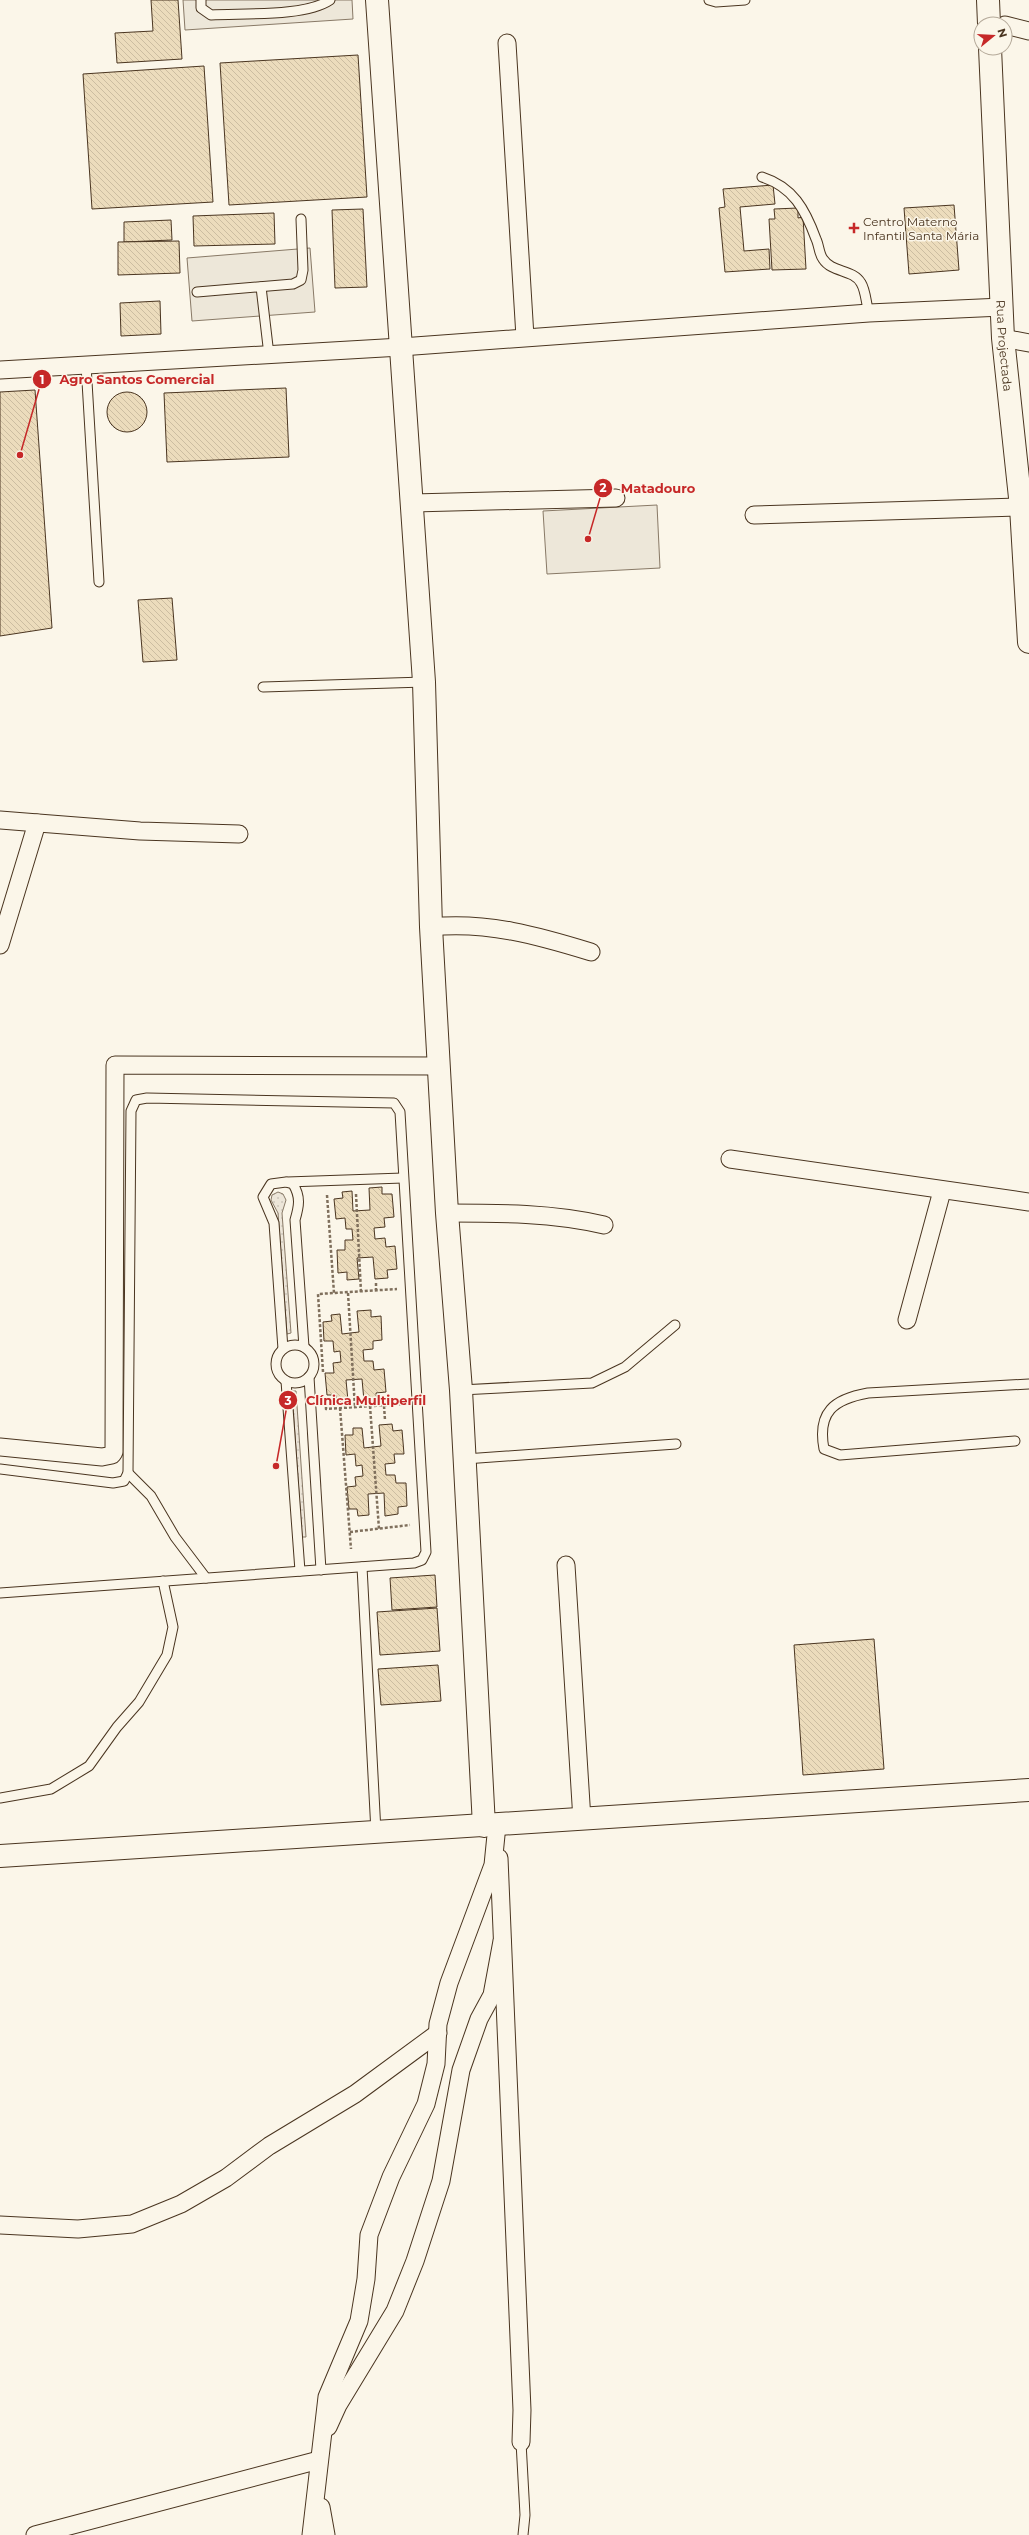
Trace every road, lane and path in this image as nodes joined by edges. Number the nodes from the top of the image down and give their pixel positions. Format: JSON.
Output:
{"nodes":[{"id":1,"x":201,"y":0,"type":"edge"},
{"id":2,"x":330,"y":0,"type":"edge"},
{"id":3,"x":377,"y":0,"type":"edge"},
{"id":4,"x":709,"y":0,"type":"edge"},
{"id":5,"x":745,"y":0,"type":"edge"},
{"id":6,"x":988,"y":0,"type":"edge"},
{"id":7,"x":993,"y":16,"type":"edge"},
{"id":8,"x":1013,"y":27,"type":"edge"},
{"id":9,"x":1029,"y":30,"type":"edge"},
{"id":10,"x":507,"y":43,"type":"dead end"},
{"id":11,"x":990,"y":56,"type":"edge"},
{"id":12,"x":762,"y":177,"type":"dead end"},
{"id":13,"x":301,"y":218,"type":"dead end"},
{"id":14,"x":261,"y":287,"type":"junction"},
{"id":15,"x":197,"y":292,"type":"dead end"},
{"id":16,"x":1002,"y":307,"type":"junction"},
{"id":17,"x":869,"y":313,"type":"junction"},
{"id":18,"x":525,"y":337,"type":"junction"},
{"id":19,"x":1003,"y":338,"type":"junction"},
{"id":20,"x":1029,"y":343,"type":"edge"},
{"id":21,"x":401,"y":347,"type":"junction"},
{"id":22,"x":269,"y":355,"type":"junction"},
{"id":23,"x":86,"y":365,"type":"junction"},
{"id":24,"x":0,"y":370,"type":"edge"},
{"id":25,"x":616,"y":498,"type":"dead end"},
{"id":26,"x":413,"y":503,"type":"junction"},
{"id":27,"x":1021,"y":507,"type":"junction"},
{"id":28,"x":754,"y":515,"type":"dead end"},
{"id":29,"x":100,"y":582,"type":"dead end"},
{"id":30,"x":1029,"y":642,"type":"edge"},
{"id":31,"x":424,"y":682,"type":"junction"},
{"id":32,"x":263,"y":687,"type":"dead end"},
{"id":33,"x":0,"y":820,"type":"edge"},
{"id":34,"x":37,"y":823,"type":"junction"},
{"id":35,"x":239,"y":834,"type":"dead end"},
{"id":36,"x":431,"y":927,"type":"junction"},
{"id":37,"x":0,"y":945,"type":"edge"},
{"id":38,"x":591,"y":952,"type":"dead end"},
{"id":39,"x":438,"y":1066,"type":"junction"},
{"id":40,"x":730,"y":1159,"type":"dead end"},
{"id":41,"x":403,"y":1178,"type":"junction"},
{"id":42,"x":286,"y":1182,"type":"junction"},
{"id":43,"x":326,"y":1187,"type":"dead end"},
{"id":44,"x":356,"y":1191,"type":"dead end"},
{"id":45,"x":942,"y":1191,"type":"junction"},
{"id":46,"x":1029,"y":1202,"type":"edge"},
{"id":47,"x":447,"y":1213,"type":"junction"},
{"id":48,"x":604,"y":1225,"type":"dead end"},
{"id":49,"x":376,"y":1283,"type":"dead end"},
{"id":50,"x":403,"y":1289,"type":"dead end"},
{"id":51,"x":376,"y":1290,"type":"junction"},
{"id":52,"x":361,"y":1292,"type":"junction"},
{"id":53,"x":334,"y":1293,"type":"junction"},
{"id":54,"x":348,"y":1293,"type":"junction"},
{"id":55,"x":908,"y":1320,"type":"dead end"},
{"id":56,"x":675,"y":1325,"type":"dead end"},
{"id":57,"x":304,"y":1347,"type":"junction"},
{"id":58,"x":283,"y":1349,"type":"junction"},
{"id":59,"x":309,"y":1377,"type":"junction"},
{"id":60,"x":324,"y":1378,"type":"dead end"},
{"id":61,"x":286,"y":1381,"type":"junction"},
{"id":62,"x":1029,"y":1384,"type":"edge"},
{"id":63,"x":461,"y":1390,"type":"junction"},
{"id":64,"x":326,"y":1401,"type":"dead end"},
{"id":65,"x":411,"y":1404,"type":"dead end"},
{"id":66,"x":370,"y":1406,"type":"junction"},
{"id":67,"x":384,"y":1406,"type":"junction"},
{"id":68,"x":340,"y":1408,"type":"junction"},
{"id":69,"x":355,"y":1408,"type":"junction"},
{"id":70,"x":385,"y":1420,"type":"dead end"},
{"id":71,"x":1015,"y":1441,"type":"dead end"},
{"id":72,"x":676,"y":1444,"type":"dead end"},
{"id":73,"x":0,"y":1447,"type":"edge"},
{"id":74,"x":465,"y":1459,"type":"junction"},
{"id":75,"x":0,"y":1469,"type":"edge"},
{"id":76,"x":128,"y":1473,"type":"junction"},
{"id":77,"x":412,"y":1525,"type":"dead end"},
{"id":78,"x":379,"y":1529,"type":"junction"},
{"id":79,"x":350,"y":1532,"type":"junction"},
{"id":80,"x":358,"y":1548,"type":"dead end"},
{"id":81,"x":344,"y":1549,"type":"dead end"},
{"id":82,"x":351,"y":1549,"type":"junction"},
{"id":83,"x":566,"y":1565,"type":"dead end"},
{"id":84,"x":362,"y":1567,"type":"junction"},
{"id":85,"x":321,"y":1570,"type":"junction"},
{"id":86,"x":300,"y":1571,"type":"junction"},
{"id":87,"x":206,"y":1578,"type":"junction"},
{"id":88,"x":163,"y":1581,"type":"junction"},
{"id":89,"x":0,"y":1593,"type":"edge"},
{"id":90,"x":1029,"y":1790,"type":"edge"},
{"id":91,"x":0,"y":1798,"type":"edge"},
{"id":92,"x":582,"y":1820,"type":"junction"},
{"id":93,"x":490,"y":1826,"type":"junction"},
{"id":94,"x":376,"y":1832,"type":"junction"},
{"id":95,"x":0,"y":1856,"type":"edge"},
{"id":96,"x":502,"y":1941,"type":"junction"},
{"id":97,"x":438,"y":2033,"type":"junction"},
{"id":98,"x":0,"y":2225,"type":"edge"},
{"id":99,"x":521,"y":2442,"type":"joint"},
{"id":100,"x":319,"y":2460,"type":"junction"},
{"id":101,"x":35,"y":2535,"type":"edge"},
{"id":102,"x":311,"y":2535,"type":"edge"},
{"id":103,"x":326,"y":2535,"type":"edge"},
{"id":104,"x":523,"y":2535,"type":"edge"}],
"edges":[{"from":1,"to":2,"type":"lane"},
{"from":3,"to":21,"type":"street"},
{"from":4,"to":5,"type":"lane"},
{"from":6,"to":7,"type":"street"},
{"from":8,"to":9,"type":"street"},
{"from":10,"to":18,"type":"street"},
{"from":11,"to":16,"type":"street","name":"Rua Projectada"},
{"from":12,"to":17,"type":"lane"},
{"from":13,"to":14,"type":"lane"},
{"from":14,"to":15,"type":"lane"},
{"from":14,"to":22,"type":"lane"},
{"from":16,"to":17,"type":"street"},
{"from":16,"to":19,"type":"street","name":"Rua Projectada"},
{"from":17,"to":18,"type":"street"},
{"from":18,"to":21,"type":"street"},
{"from":19,"to":20,"type":"street"},
{"from":19,"to":27,"type":"street","name":"Rua Projectada"},
{"from":21,"to":22,"type":"street"},
{"from":21,"to":26,"type":"street"},
{"from":22,"to":23,"type":"street"},
{"from":23,"to":24,"type":"street"},
{"from":23,"to":29,"type":"lane"},
{"from":25,"to":26,"type":"street"},
{"from":26,"to":31,"type":"street"},
{"from":27,"to":28,"type":"street"},
{"from":27,"to":30,"type":"street","name":"Rua Projectada"},
{"from":31,"to":32,"type":"lane"},
{"from":31,"to":36,"type":"street"},
{"from":33,"to":34,"type":"street"},
{"from":34,"to":35,"type":"street"},
{"from":34,"to":37,"type":"street"},
{"from":36,"to":38,"type":"street"},
{"from":36,"to":39,"type":"street"},
{"from":39,"to":47,"type":"street"},
{"from":39,"to":73,"type":"street"},
{"from":40,"to":45,"type":"street"},
{"from":41,"to":42,"type":"lane"},
{"from":41,"to":76,"type":"lane"},
{"from":41,"to":84,"type":"lane"},
{"from":42,"to":57,"type":"lane"},
{"from":42,"to":58,"type":"lane"},
{"from":43,"to":53,"type":"path"},
{"from":44,"to":52,"type":"path"},
{"from":45,"to":46,"type":"street"},
{"from":45,"to":55,"type":"street"},
{"from":47,"to":48,"type":"street"},
{"from":47,"to":63,"type":"street"},
{"from":49,"to":51,"type":"path"},
{"from":50,"to":51,"type":"path"},
{"from":51,"to":52,"type":"path"},
{"from":52,"to":54,"type":"path"},
{"from":53,"to":54,"type":"path"},
{"from":53,"to":60,"type":"path"},
{"from":54,"to":69,"type":"path"},
{"from":56,"to":63,"type":"lane"},
{"from":57,"to":58,"type":"lane"},
{"from":57,"to":59,"type":"lane"},
{"from":58,"to":61,"type":"lane"},
{"from":59,"to":61,"type":"lane"},
{"from":59,"to":85,"type":"lane"},
{"from":61,"to":86,"type":"lane"},
{"from":62,"to":71,"type":"lane"},
{"from":63,"to":74,"type":"street"},
{"from":64,"to":68,"type":"path"},
{"from":65,"to":67,"type":"path"},
{"from":66,"to":67,"type":"path"},
{"from":66,"to":69,"type":"path"},
{"from":66,"to":78,"type":"path"},
{"from":67,"to":70,"type":"path"},
{"from":68,"to":69,"type":"path"},
{"from":68,"to":79,"type":"path"},
{"from":72,"to":74,"type":"lane"},
{"from":74,"to":93,"type":"street"},
{"from":75,"to":76,"type":"lane"},
{"from":76,"to":87,"type":"lane"},
{"from":77,"to":78,"type":"path"},
{"from":78,"to":79,"type":"path"},
{"from":79,"to":82,"type":"path"},
{"from":80,"to":82,"type":"path"},
{"from":81,"to":82,"type":"path"},
{"from":83,"to":92,"type":"street"},
{"from":84,"to":85,"type":"lane"},
{"from":84,"to":94,"type":"lane"},
{"from":85,"to":86,"type":"lane"},
{"from":86,"to":87,"type":"lane"},
{"from":87,"to":88,"type":"lane"},
{"from":88,"to":89,"type":"lane"},
{"from":88,"to":91,"type":"lane"},
{"from":90,"to":92,"type":"street"},
{"from":92,"to":93,"type":"street"},
{"from":93,"to":94,"type":"street"},
{"from":93,"to":96,"type":"street"},
{"from":93,"to":97,"type":"street"},
{"from":94,"to":95,"type":"street"},
{"from":96,"to":99,"type":"street"},
{"from":96,"to":100,"type":"street"},
{"from":97,"to":98,"type":"street"},
{"from":97,"to":100,"type":"street"},
{"from":99,"to":104,"type":"lane"},
{"from":100,"to":101,"type":"street"},
{"from":100,"to":102,"type":"street"},
{"from":100,"to":103,"type":"street"}]}
